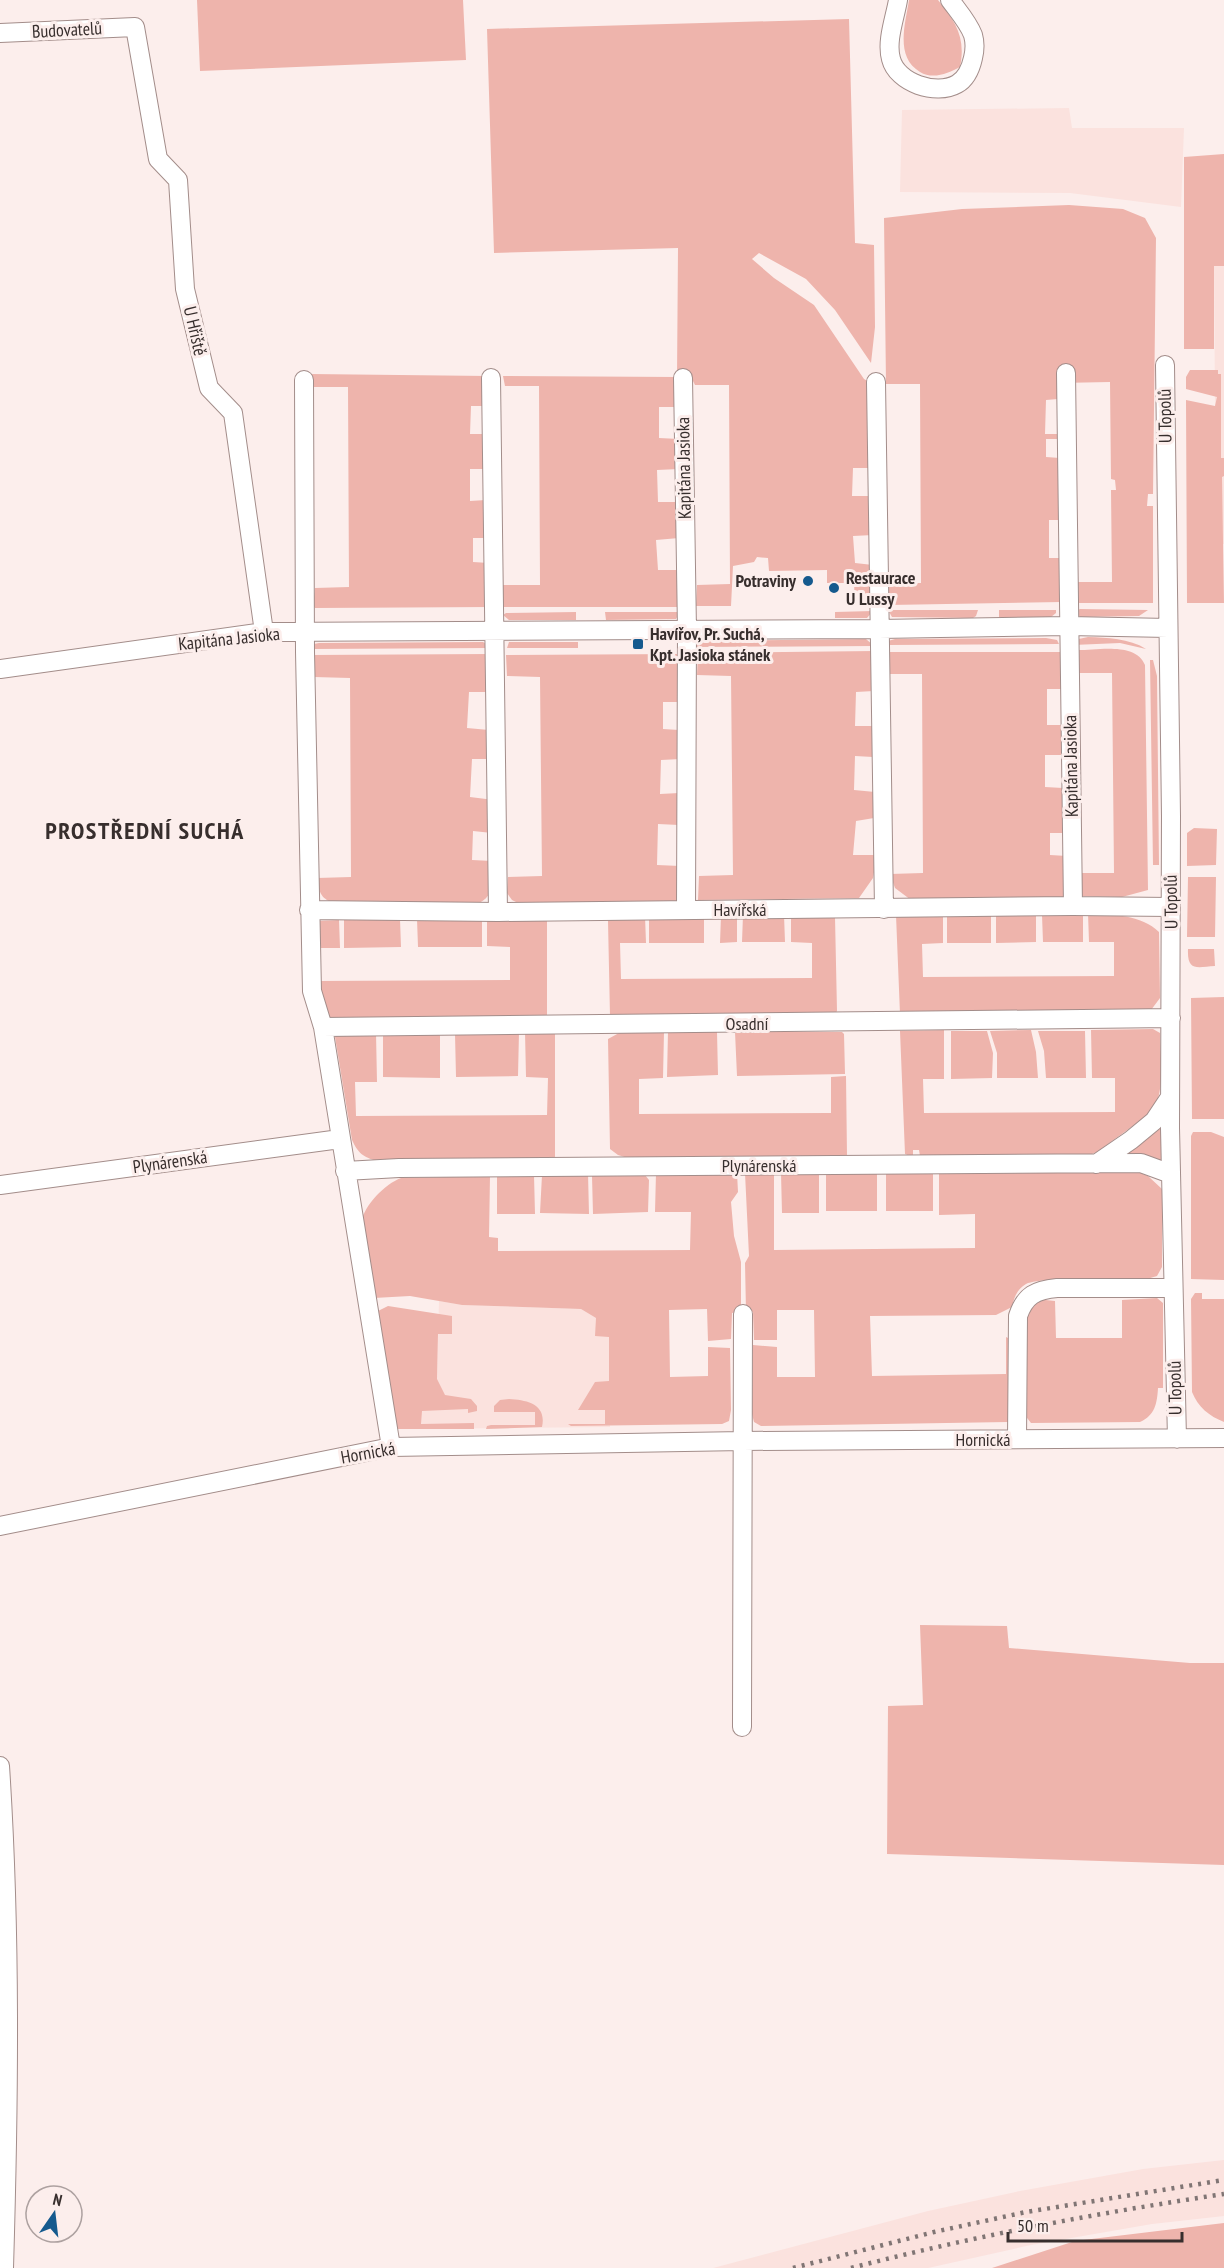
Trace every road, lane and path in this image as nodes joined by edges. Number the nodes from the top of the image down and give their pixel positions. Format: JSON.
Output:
{"nodes":[{"id":1,"x":898,"y":0,"type":"edge"},
{"id":2,"x":950,"y":0,"type":"edge"},
{"id":3,"x":135,"y":27,"type":"joint"},
{"id":4,"x":0,"y":33,"type":"edge"},
{"id":5,"x":1165,"y":365,"type":"dead end"},
{"id":6,"x":1066,"y":373,"type":"dead end"},
{"id":7,"x":491,"y":378,"type":"dead end"},
{"id":8,"x":683,"y":378,"type":"dead end"},
{"id":9,"x":304,"y":380,"type":"dead end"},
{"id":10,"x":876,"y":382,"type":"dead end"},
{"id":11,"x":1069,"y":626,"type":"junction"},
{"id":12,"x":1168,"y":628,"type":"junction"},
{"id":13,"x":879,"y":629,"type":"junction"},
{"id":14,"x":687,"y":630,"type":"junction"},
{"id":15,"x":495,"y":631,"type":"junction"},
{"id":16,"x":264,"y":632,"type":"junction"},
{"id":17,"x":305,"y":633,"type":"junction"},
{"id":18,"x":0,"y":669,"type":"edge"},
{"id":19,"x":1073,"y":906,"type":"junction"},
{"id":20,"x":1171,"y":907,"type":"junction"},
{"id":21,"x":884,"y":909,"type":"junction"},
{"id":22,"x":309,"y":910,"type":"junction"},
{"id":23,"x":686,"y":910,"type":"junction"},
{"id":24,"x":498,"y":912,"type":"junction"},
{"id":25,"x":1171,"y":1018,"type":"junction"},
{"id":26,"x":323,"y":1027,"type":"junction"},
{"id":27,"x":1170,"y":1097,"type":"junction"},
{"id":28,"x":340,"y":1139,"type":"junction"},
{"id":29,"x":1096,"y":1164,"type":"junction"},
{"id":30,"x":345,"y":1171,"type":"junction"},
{"id":31,"x":1171,"y":1174,"type":"junction"},
{"id":32,"x":0,"y":1185,"type":"edge"},
{"id":33,"x":1173,"y":1288,"type":"junction"},
{"id":34,"x":743,"y":1314,"type":"dead end"},
{"id":35,"x":1224,"y":1438,"type":"edge"},
{"id":36,"x":1176,"y":1439,"type":"junction"},
{"id":37,"x":1017,"y":1440,"type":"junction"},
{"id":38,"x":742,"y":1441,"type":"junction"},
{"id":39,"x":391,"y":1447,"type":"junction"},
{"id":40,"x":0,"y":1526,"type":"edge"},
{"id":41,"x":742,"y":1727,"type":"dead end"},
{"id":42,"x":0,"y":1766,"type":"edge"},
{"id":43,"x":4,"y":2268,"type":"edge"}],
"edges":[{"from":1,"to":2,"type":"street"},
{"from":3,"to":4,"type":"street","name":"Budovatelů"},
{"from":3,"to":16,"type":"street","name":"U Hřiště"},
{"from":5,"to":12,"type":"street","name":"U Topolů"},
{"from":6,"to":11,"type":"street","name":"Kapitána Jasioka"},
{"from":7,"to":15,"type":"street"},
{"from":8,"to":14,"type":"street","name":"Kapitána Jasioka"},
{"from":9,"to":17,"type":"street"},
{"from":10,"to":13,"type":"street"},
{"from":11,"to":12,"type":"street","name":"Kapitána Jasioka"},
{"from":11,"to":13,"type":"street","name":"Kapitána Jasioka"},
{"from":11,"to":19,"type":"street","name":"Kapitána Jasioka"},
{"from":12,"to":20,"type":"street","name":"U Topolů"},
{"from":13,"to":14,"type":"street","name":"Kapitána Jasioka"},
{"from":13,"to":21,"type":"street"},
{"from":14,"to":15,"type":"street","name":"Kapitána Jasioka"},
{"from":14,"to":23,"type":"street","name":"Kapitána Jasioka"},
{"from":15,"to":17,"type":"street","name":"Kapitána Jasioka"},
{"from":15,"to":24,"type":"street"},
{"from":16,"to":17,"type":"street","name":"Kapitána Jasioka"},
{"from":16,"to":18,"type":"street","name":"Kapitána Jasioka"},
{"from":17,"to":22,"type":"street"},
{"from":19,"to":20,"type":"street","name":"Havířská"},
{"from":19,"to":21,"type":"street","name":"Havířská"},
{"from":20,"to":25,"type":"street","name":"U Topolů"},
{"from":21,"to":23,"type":"street","name":"Havířská"},
{"from":22,"to":24,"type":"street","name":"Havířská"},
{"from":22,"to":26,"type":"street"},
{"from":23,"to":24,"type":"street","name":"Havířská"},
{"from":25,"to":26,"type":"street","name":"Osadní"},
{"from":25,"to":27,"type":"street","name":"U Topolů"},
{"from":26,"to":28,"type":"street"},
{"from":27,"to":29,"type":"street"},
{"from":27,"to":31,"type":"street","name":"U Topolů"},
{"from":28,"to":30,"type":"street"},
{"from":28,"to":32,"type":"street","name":"Plynárenská"},
{"from":29,"to":30,"type":"street","name":"Plynárenská"},
{"from":29,"to":31,"type":"street","name":"Plynárenská"},
{"from":30,"to":39,"type":"street"},
{"from":31,"to":33,"type":"street","name":"U Topolů"},
{"from":33,"to":36,"type":"street","name":"U Topolů"},
{"from":33,"to":37,"type":"street"},
{"from":34,"to":38,"type":"street"},
{"from":35,"to":36,"type":"street","name":"Hornická"},
{"from":36,"to":37,"type":"street","name":"Hornická"},
{"from":37,"to":38,"type":"street","name":"Hornická"},
{"from":38,"to":39,"type":"street","name":"Hornická"},
{"from":38,"to":41,"type":"street"},
{"from":39,"to":40,"type":"street","name":"Hornická"},
{"from":42,"to":43,"type":"street"}]}
